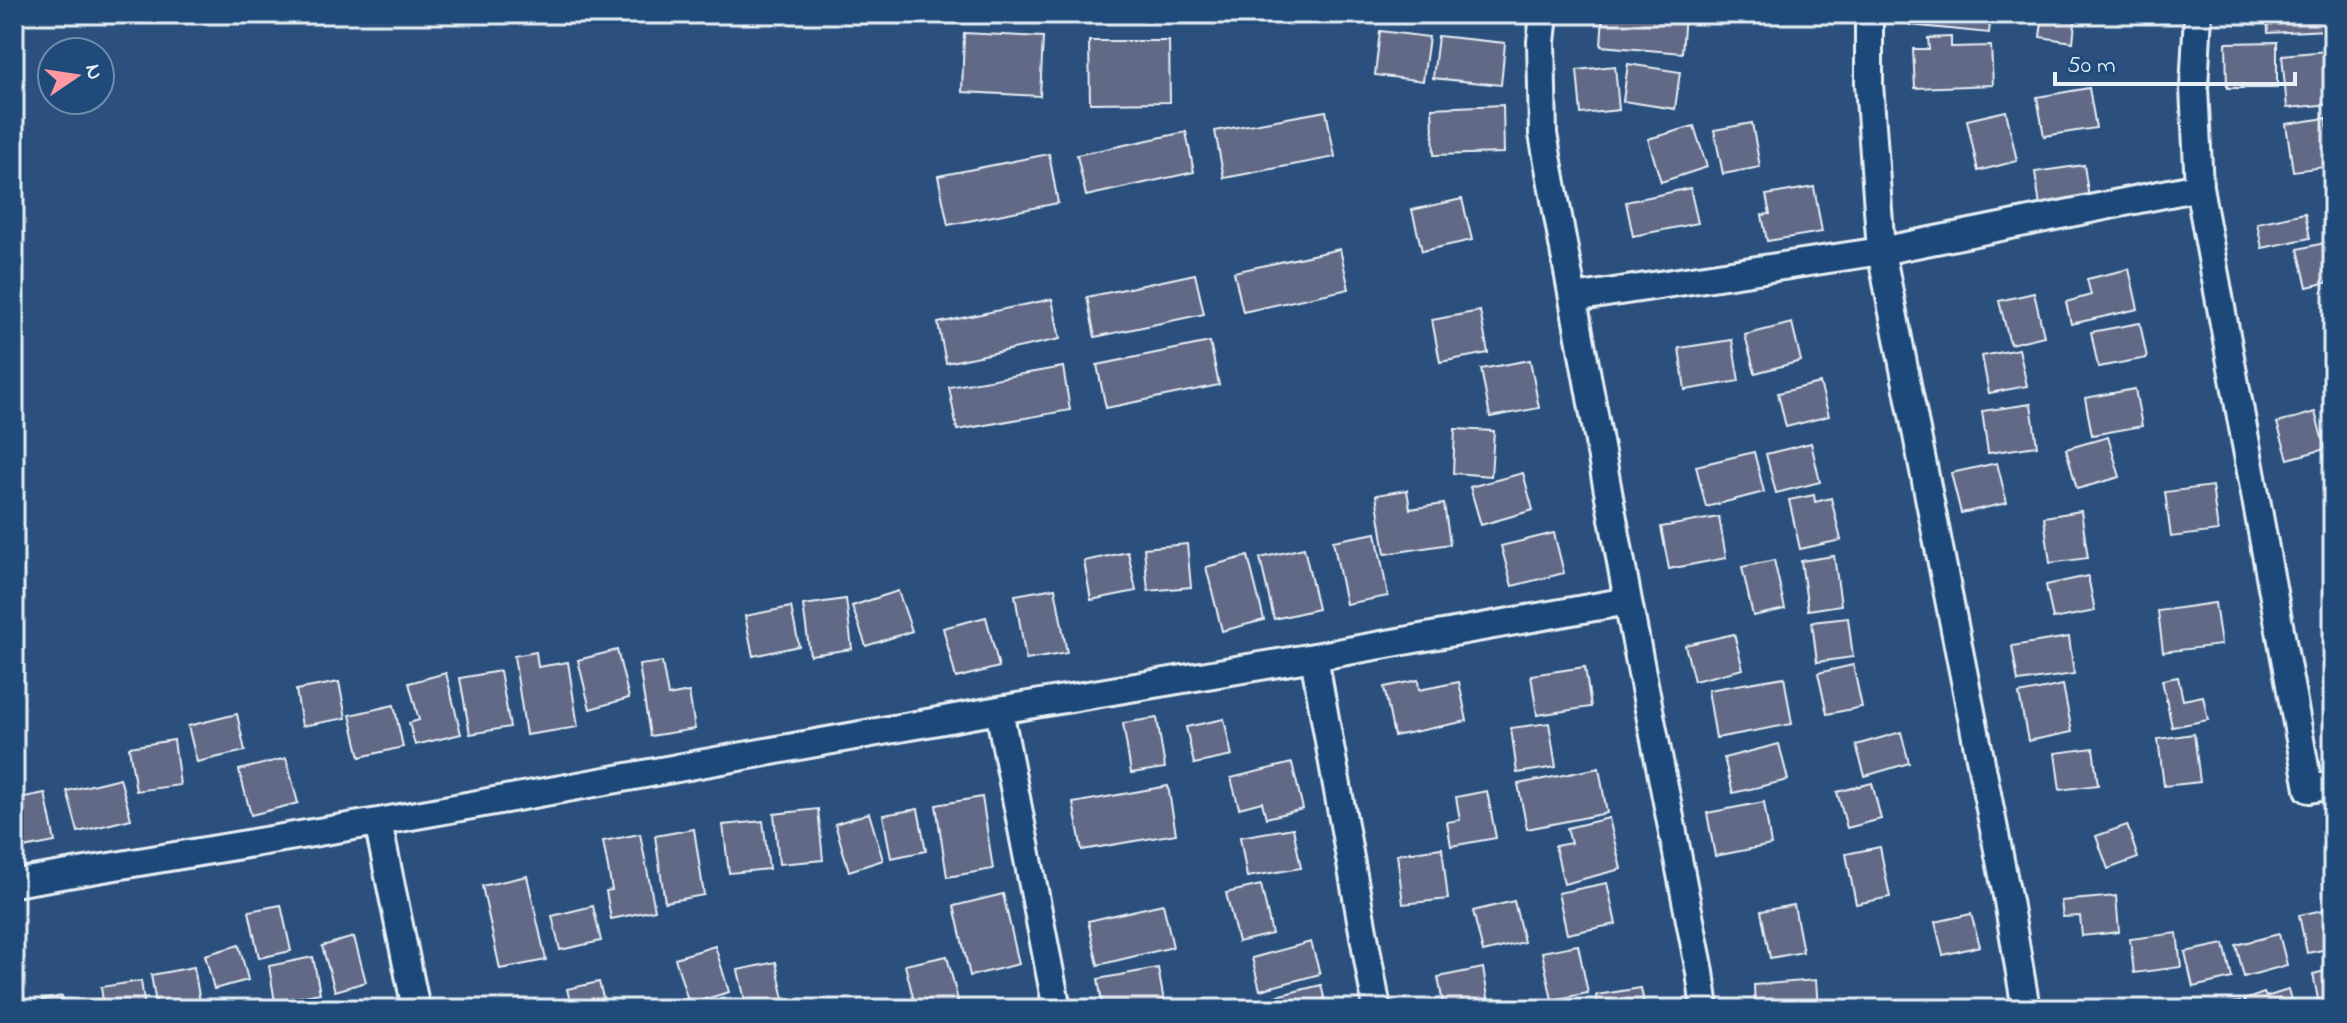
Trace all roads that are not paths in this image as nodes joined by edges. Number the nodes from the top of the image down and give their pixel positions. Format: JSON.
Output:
{"nodes":[{"id":1,"x":1544,"y":14,"type":"edge"},
{"id":2,"x":1869,"y":14,"type":"edge"},
{"id":3,"x":2198,"y":14,"type":"edge"},
{"id":4,"x":2199,"y":187,"type":"junction"},
{"id":5,"x":1881,"y":251,"type":"junction"},
{"id":6,"x":1574,"y":298,"type":"junction"},
{"id":7,"x":1628,"y":601,"type":"junction"},
{"id":8,"x":1314,"y":657,"type":"junction"},
{"id":9,"x":999,"y":710,"type":"junction"},
{"id":10,"x":2333,"y":785,"type":"edge"},
{"id":11,"x":378,"y":822,"type":"junction"},
{"id":12,"x":14,"y":883,"type":"edge"},
{"id":13,"x":416,"y":1009,"type":"edge"},
{"id":14,"x":1057,"y":1009,"type":"edge"},
{"id":15,"x":1377,"y":1009,"type":"edge"},
{"id":16,"x":1705,"y":1009,"type":"edge"},
{"id":17,"x":2026,"y":1009,"type":"edge"}],
"edges":[{"from":1,"to":6,"type":"street"},
{"from":2,"to":5,"type":"street"},
{"from":3,"to":4,"type":"street"},
{"from":4,"to":5,"type":"street"},
{"from":4,"to":10,"type":"street"},
{"from":5,"to":6,"type":"street"},
{"from":5,"to":17,"type":"street"},
{"from":6,"to":7,"type":"street"},
{"from":7,"to":8,"type":"street"},
{"from":7,"to":16,"type":"street"},
{"from":8,"to":9,"type":"street"},
{"from":8,"to":15,"type":"street"},
{"from":9,"to":11,"type":"street"},
{"from":9,"to":14,"type":"street"},
{"from":11,"to":12,"type":"street"},
{"from":11,"to":13,"type":"street"}]}
